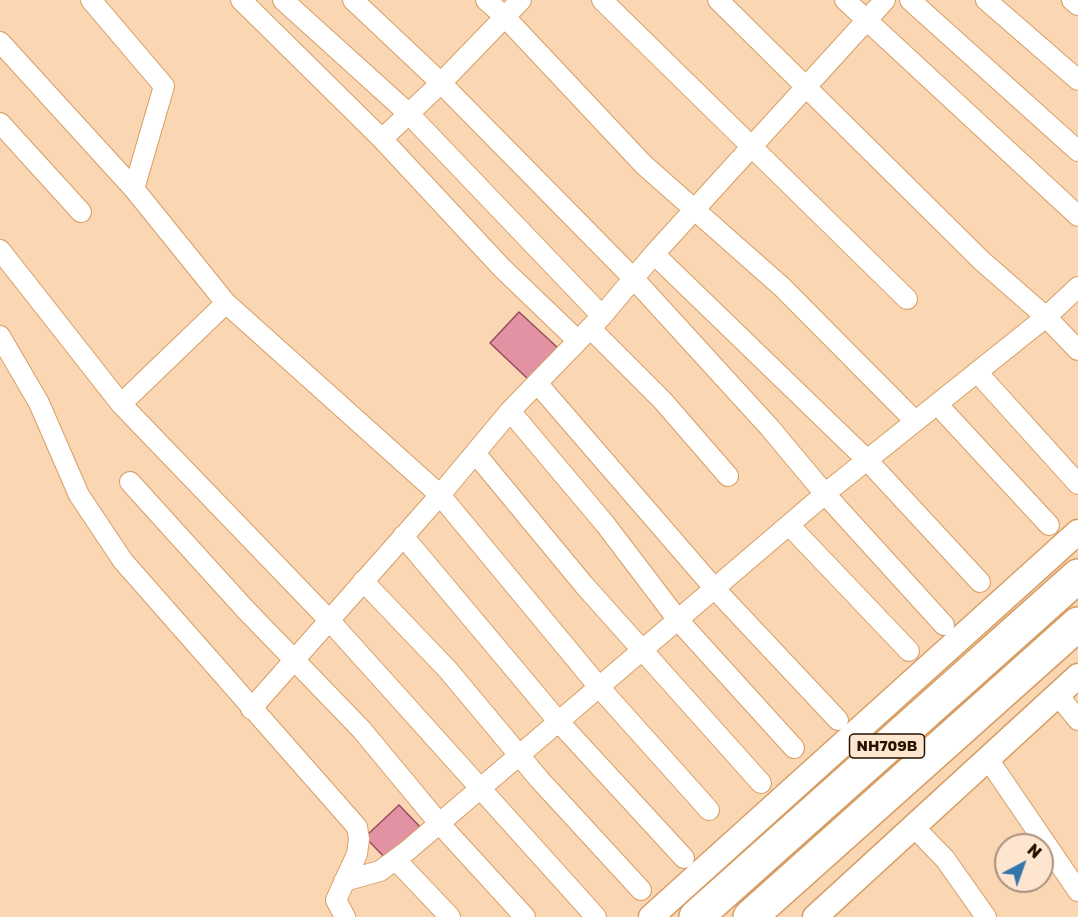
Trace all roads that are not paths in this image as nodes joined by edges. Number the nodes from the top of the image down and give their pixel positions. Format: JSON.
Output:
{"nodes":[{"id":1,"x":91,"y":0,"type":"edge"},
{"id":2,"x":242,"y":0,"type":"edge"},
{"id":3,"x":283,"y":0,"type":"edge"},
{"id":4,"x":353,"y":0,"type":"edge"},
{"id":5,"x":486,"y":0,"type":"edge"},
{"id":6,"x":521,"y":0,"type":"edge"},
{"id":7,"x":602,"y":0,"type":"edge"},
{"id":8,"x":718,"y":0,"type":"edge"},
{"id":9,"x":845,"y":0,"type":"edge"},
{"id":10,"x":885,"y":0,"type":"edge"},
{"id":11,"x":910,"y":0,"type":"edge"},
{"id":12,"x":986,"y":0,"type":"edge"},
{"id":13,"x":1072,"y":0,"type":"edge"},
{"id":14,"x":1078,"y":5,"type":"edge"},
{"id":15,"x":504,"y":16,"type":"junction"},
{"id":16,"x":867,"y":20,"type":"junction"},
{"id":17,"x":0,"y":42,"type":"edge"},
{"id":18,"x":1078,"y":80,"type":"edge"},
{"id":19,"x":441,"y":83,"type":"junction"},
{"id":20,"x":808,"y":87,"type":"junction"},
{"id":21,"x":409,"y":114,"type":"junction"},
{"id":22,"x":0,"y":123,"type":"edge"},
{"id":23,"x":382,"y":139,"type":"junction"},
{"id":24,"x":751,"y":147,"type":"junction"},
{"id":25,"x":1078,"y":150,"type":"edge"},
{"id":26,"x":134,"y":189,"type":"junction"},
{"id":27,"x":695,"y":210,"type":"junction"},
{"id":28,"x":81,"y":212,"type":"dead end"},
{"id":29,"x":1078,"y":216,"type":"edge"},
{"id":30,"x":0,"y":250,"type":"edge"},
{"id":31,"x":654,"y":254,"type":"junction"},
{"id":32,"x":634,"y":279,"type":"junction"},
{"id":33,"x":1078,"y":287,"type":"edge"},
{"id":34,"x":907,"y":299,"type":"dead end"},
{"id":35,"x":226,"y":303,"type":"junction"},
{"id":36,"x":1046,"y":317,"type":"junction"},
{"id":37,"x":590,"y":328,"type":"junction"},
{"id":38,"x":0,"y":336,"type":"edge"},
{"id":39,"x":1078,"y":351,"type":"edge"},
{"id":40,"x":977,"y":372,"type":"junction"},
{"id":41,"x":537,"y":383,"type":"junction"},
{"id":42,"x":121,"y":404,"type":"junction"},
{"id":43,"x":937,"y":404,"type":"junction"},
{"id":44,"x":510,"y":411,"type":"junction"},
{"id":45,"x":915,"y":422,"type":"junction"},
{"id":46,"x":475,"y":453,"type":"junction"},
{"id":47,"x":867,"y":460,"type":"junction"},
{"id":48,"x":728,"y":476,"type":"dead end"},
{"id":49,"x":130,"y":482,"type":"dead end"},
{"id":50,"x":1078,"y":484,"type":"edge"},
{"id":51,"x":825,"y":494,"type":"junction"},
{"id":52,"x":440,"y":495,"type":"junction"},
{"id":53,"x":789,"y":525,"type":"junction"},
{"id":54,"x":1049,"y":525,"type":"dead end"},
{"id":55,"x":1078,"y":532,"type":"edge"},
{"id":56,"x":403,"y":536,"type":"junction"},
{"id":57,"x":1078,"y":576,"type":"edge"},
{"id":58,"x":363,"y":581,"type":"junction"},
{"id":59,"x":980,"y":582,"type":"dead end"},
{"id":60,"x":715,"y":589,"type":"junction"},
{"id":61,"x":329,"y":620,"type":"junction"},
{"id":62,"x":678,"y":620,"type":"junction"},
{"id":63,"x":1078,"y":624,"type":"edge"},
{"id":64,"x":944,"y":625,"type":"dead end"},
{"id":65,"x":642,"y":650,"type":"junction"},
{"id":66,"x":909,"y":651,"type":"dead end"},
{"id":67,"x":294,"y":662,"type":"junction"},
{"id":68,"x":1078,"y":676,"type":"edge"},
{"id":69,"x":599,"y":687,"type":"junction"},
{"id":70,"x":1057,"y":694,"type":"junction"},
{"id":71,"x":251,"y":709,"type":"junction"},
{"id":72,"x":838,"y":720,"type":"dead end"},
{"id":73,"x":1078,"y":720,"type":"edge"},
{"id":74,"x":558,"y":721,"type":"junction"},
{"id":75,"x":794,"y":748,"type":"dead end"},
{"id":76,"x":519,"y":754,"type":"junction"},
{"id":77,"x":988,"y":759,"type":"junction"},
{"id":78,"x":761,"y":783,"type":"dead end"},
{"id":79,"x":480,"y":789,"type":"junction"},
{"id":80,"x":709,"y":810,"type":"dead end"},
{"id":81,"x":439,"y":823,"type":"junction"},
{"id":82,"x":914,"y":826,"type":"junction"},
{"id":83,"x":684,"y":858,"type":"dead end"},
{"id":84,"x":396,"y":860,"type":"junction"},
{"id":85,"x":344,"y":881,"type":"junction"},
{"id":86,"x":641,"y":890,"type":"dead end"},
{"id":87,"x":1078,"y":891,"type":"edge"},
{"id":88,"x":345,"y":917,"type":"edge"},
{"id":89,"x":450,"y":917,"type":"edge"},
{"id":90,"x":525,"y":917,"type":"edge"},
{"id":91,"x":596,"y":917,"type":"edge"},
{"id":92,"x":651,"y":917,"type":"edge"},
{"id":93,"x":696,"y":917,"type":"edge"},
{"id":94,"x":750,"y":917,"type":"edge"},
{"id":95,"x":815,"y":917,"type":"edge"},
{"id":96,"x":986,"y":917,"type":"edge"}],
"edges":[{"from":1,"to":26,"type":"street"},
{"from":2,"to":23,"type":"street"},
{"from":3,"to":21,"type":"street"},
{"from":4,"to":19,"type":"street"},
{"from":5,"to":15,"type":"street"},
{"from":6,"to":15,"type":"street"},
{"from":7,"to":24,"type":"street"},
{"from":8,"to":20,"type":"street"},
{"from":9,"to":16,"type":"street"},
{"from":10,"to":16,"type":"street"},
{"from":11,"to":25,"type":"street"},
{"from":12,"to":18,"type":"street"},
{"from":13,"to":14,"type":"street"},
{"from":15,"to":19,"type":"street"},
{"from":15,"to":27,"type":"street"},
{"from":16,"to":20,"type":"street"},
{"from":16,"to":29,"type":"street"},
{"from":17,"to":26,"type":"street"},
{"from":19,"to":21,"type":"street"},
{"from":19,"to":32,"type":"street"},
{"from":20,"to":24,"type":"street"},
{"from":20,"to":36,"type":"street"},
{"from":21,"to":23,"type":"street"},
{"from":21,"to":37,"type":"street"},
{"from":22,"to":28,"type":"street"},
{"from":23,"to":37,"type":"street"},
{"from":24,"to":27,"type":"street"},
{"from":24,"to":34,"type":"street"},
{"from":26,"to":35,"type":"street"},
{"from":27,"to":31,"type":"street"},
{"from":27,"to":45,"type":"street"},
{"from":30,"to":42,"type":"street"},
{"from":31,"to":32,"type":"street"},
{"from":31,"to":47,"type":"street"},
{"from":32,"to":37,"type":"street"},
{"from":32,"to":51,"type":"street"},
{"from":33,"to":36,"type":"street"},
{"from":35,"to":42,"type":"street"},
{"from":35,"to":52,"type":"street"},
{"from":36,"to":39,"type":"street"},
{"from":36,"to":40,"type":"street"},
{"from":37,"to":41,"type":"street"},
{"from":37,"to":48,"type":"street"},
{"from":38,"to":71,"type":"street"},
{"from":40,"to":43,"type":"street"},
{"from":40,"to":50,"type":"street"},
{"from":41,"to":44,"type":"street"},
{"from":41,"to":60,"type":"street"},
{"from":42,"to":61,"type":"street"},
{"from":43,"to":45,"type":"street"},
{"from":43,"to":54,"type":"street"},
{"from":44,"to":46,"type":"street"},
{"from":44,"to":62,"type":"street"},
{"from":45,"to":47,"type":"street"},
{"from":46,"to":52,"type":"street"},
{"from":46,"to":65,"type":"street"},
{"from":47,"to":51,"type":"street"},
{"from":47,"to":59,"type":"street"},
{"from":49,"to":67,"type":"street"},
{"from":51,"to":53,"type":"street"},
{"from":51,"to":64,"type":"street"},
{"from":52,"to":56,"type":"street"},
{"from":52,"to":69,"type":"street"},
{"from":53,"to":60,"type":"street"},
{"from":53,"to":66,"type":"street"},
{"from":55,"to":92,"type":"street"},
{"from":56,"to":58,"type":"street"},
{"from":56,"to":74,"type":"street"},
{"from":57,"to":93,"type":"highway","number":"NH709B"},
{"from":58,"to":61,"type":"street"},
{"from":58,"to":76,"type":"street"},
{"from":60,"to":62,"type":"street"},
{"from":60,"to":72,"type":"street"},
{"from":61,"to":67,"type":"street"},
{"from":61,"to":79,"type":"street"},
{"from":62,"to":65,"type":"street"},
{"from":62,"to":75,"type":"street"},
{"from":63,"to":94,"type":"highway","number":"NH709B"},
{"from":65,"to":69,"type":"street"},
{"from":65,"to":78,"type":"street"},
{"from":67,"to":71,"type":"street"},
{"from":67,"to":81,"type":"street"},
{"from":68,"to":70,"type":"street"},
{"from":69,"to":74,"type":"street"},
{"from":69,"to":80,"type":"street"},
{"from":70,"to":73,"type":"street"},
{"from":70,"to":77,"type":"street"},
{"from":71,"to":85,"type":"street"},
{"from":74,"to":76,"type":"street"},
{"from":74,"to":83,"type":"street"},
{"from":76,"to":79,"type":"street"},
{"from":76,"to":86,"type":"street"},
{"from":77,"to":82,"type":"street"},
{"from":77,"to":87,"type":"street"},
{"from":79,"to":81,"type":"street"},
{"from":79,"to":91,"type":"street"},
{"from":81,"to":84,"type":"street"},
{"from":81,"to":90,"type":"street"},
{"from":82,"to":95,"type":"street"},
{"from":82,"to":96,"type":"street"},
{"from":84,"to":85,"type":"street"},
{"from":84,"to":89,"type":"street"},
{"from":85,"to":88,"type":"street"}]}
